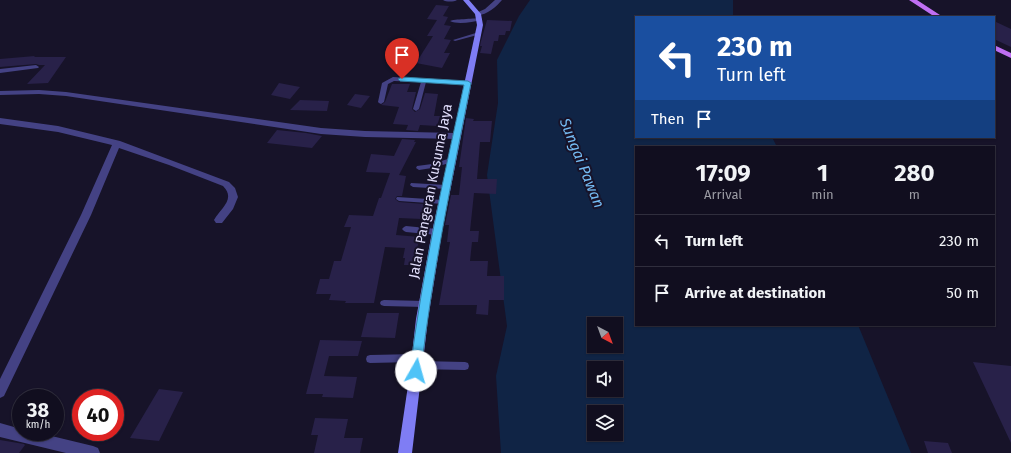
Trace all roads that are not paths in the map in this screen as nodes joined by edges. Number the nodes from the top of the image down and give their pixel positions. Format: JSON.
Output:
{"nodes":[{"id":1,"x":445,"y":0,"type":"edge"},
{"id":2,"x":454,"y":0,"type":"edge"},
{"id":3,"x":466,"y":0,"type":"edge"},
{"id":4,"x":498,"y":0,"type":"edge"},
{"id":5,"x":912,"y":0,"type":"edge"},
{"id":6,"x":479,"y":16,"type":"junction"},
{"id":7,"x":938,"y":16,"type":"edge"},
{"id":8,"x":452,"y":21,"type":"dead end"},
{"id":9,"x":479,"y":33,"type":"junction"},
{"id":10,"x":455,"y":40,"type":"dead end"},
{"id":11,"x":995,"y":48,"type":"edge"},
{"id":12,"x":1011,"y":56,"type":"edge"},
{"id":13,"x":36,"y":66,"type":"dead end"},
{"id":14,"x":0,"y":70,"type":"edge"},
{"id":15,"x":424,"y":81,"type":"junction"},
{"id":16,"x":468,"y":83,"type":"junction"},
{"id":17,"x":0,"y":93,"type":"edge"},
{"id":18,"x":381,"y":102,"type":"dead end"},
{"id":19,"x":416,"y":109,"type":"dead end"},
{"id":20,"x":0,"y":121,"type":"edge"},
{"id":21,"x":456,"y":136,"type":"junction"},
{"id":22,"x":117,"y":143,"type":"junction"},
{"id":23,"x":451,"y":160,"type":"junction"},
{"id":24,"x":419,"y":168,"type":"dead end"},
{"id":25,"x":413,"y":185,"type":"dead end"},
{"id":26,"x":446,"y":187,"type":"junction"},
{"id":27,"x":399,"y":199,"type":"dead end"},
{"id":28,"x":443,"y":202,"type":"junction"},
{"id":29,"x":219,"y":220,"type":"dead end"},
{"id":30,"x":406,"y":230,"type":"dead end"},
{"id":31,"x":437,"y":232,"type":"junction"},
{"id":32,"x":384,"y":303,"type":"dead end"},
{"id":33,"x":424,"y":304,"type":"junction"},
{"id":34,"x":370,"y":360,"type":"dead end"},
{"id":35,"x":464,"y":366,"type":"dead end"},
{"id":36,"x":416,"y":367,"type":"junction"},
{"id":37,"x":0,"y":392,"type":"edge"},
{"id":38,"x":0,"y":430,"type":"edge"},
{"id":39,"x":94,"y":453,"type":"edge"},
{"id":40,"x":405,"y":453,"type":"edge"}],
"edges":[{"from":1,"to":2,"type":"lane"},
{"from":3,"to":6,"type":"street"},
{"from":4,"to":6,"type":"street"},
{"from":5,"to":7,"type":"main road"},
{"from":6,"to":8,"type":"lane"},
{"from":6,"to":9,"type":"street","name":"Jalan Pangeran Kusuma Jaya"},
{"from":9,"to":10,"type":"lane"},
{"from":9,"to":16,"type":"street","name":"Jalan Pangeran Kusuma Jaya"},
{"from":11,"to":12,"type":"main road"},
{"from":13,"to":14,"type":"lane"},
{"from":15,"to":16,"type":"lane"},
{"from":15,"to":18,"type":"lane"},
{"from":15,"to":19,"type":"lane"},
{"from":16,"to":21,"type":"street","name":"Jalan Pangeran Kusuma Jaya"},
{"from":17,"to":21,"type":"street"},
{"from":20,"to":22,"type":"street"},
{"from":21,"to":23,"type":"street","name":"Jalan Pangeran Kusuma Jaya"},
{"from":22,"to":29,"type":"street"},
{"from":22,"to":37,"type":"street"},
{"from":23,"to":24,"type":"lane"},
{"from":23,"to":26,"type":"street","name":"Jalan Pangeran Kusuma Jaya"},
{"from":25,"to":26,"type":"lane"},
{"from":26,"to":28,"type":"street","name":"Jalan Pangeran Kusuma Jaya"},
{"from":27,"to":28,"type":"lane"},
{"from":28,"to":31,"type":"street","name":"Jalan Pangeran Kusuma Jaya"},
{"from":30,"to":31,"type":"lane"},
{"from":31,"to":33,"type":"street","name":"Jalan Pangeran Kusuma Jaya"},
{"from":32,"to":33,"type":"lane"},
{"from":33,"to":36,"type":"street","name":"Jalan Pangeran Kusuma Jaya"},
{"from":34,"to":36,"type":"lane"},
{"from":35,"to":36,"type":"lane"},
{"from":36,"to":40,"type":"street","name":"Jalan Pangeran Kusuma Jaya"},
{"from":38,"to":39,"type":"street"}]}
